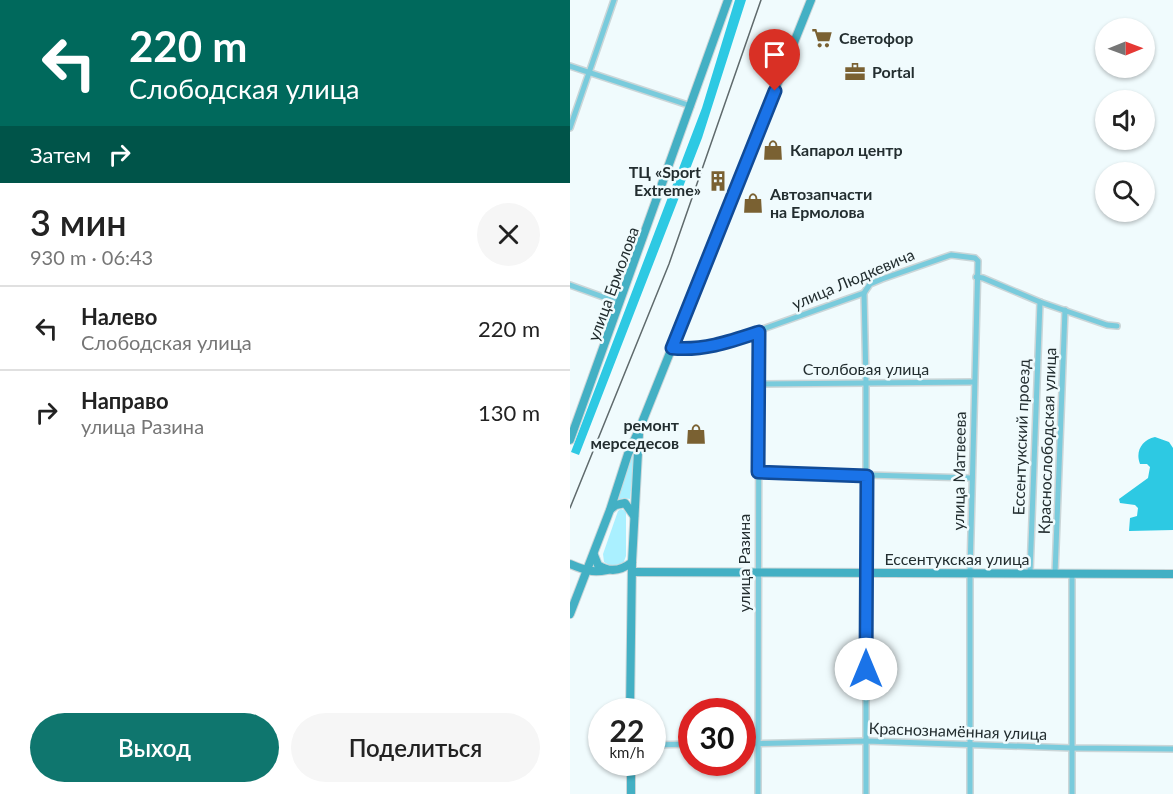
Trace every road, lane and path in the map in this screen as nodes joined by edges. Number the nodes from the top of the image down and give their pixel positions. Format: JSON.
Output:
{"nodes":[{"id":1,"x":614,"y":0,"type":"edge"},
{"id":2,"x":728,"y":0,"type":"edge"},
{"id":3,"x":811,"y":0,"type":"edge"},
{"id":4,"x":570,"y":66,"type":"edge"},
{"id":5,"x":589,"y":73,"type":"junction"},
{"id":6,"x":691,"y":106,"type":"junction"},
{"id":7,"x":570,"y":128,"type":"edge"},
{"id":8,"x":975,"y":258,"type":"joint"},
{"id":9,"x":976,"y":278,"type":"junction"},
{"id":10,"x":570,"y":285,"type":"edge"},
{"id":11,"x":864,"y":293,"type":"junction"},
{"id":12,"x":1040,"y":302,"type":"junction"},
{"id":13,"x":620,"y":303,"type":"junction"},
{"id":14,"x":1065,"y":310,"type":"junction"},
{"id":15,"x":1117,"y":326,"type":"dead end"},
{"id":16,"x":759,"y":332,"type":"junction"},
{"id":17,"x":672,"y":348,"type":"junction"},
{"id":18,"x":866,"y":382,"type":"junction"},
{"id":19,"x":974,"y":382,"type":"junction"},
{"id":20,"x":758,"y":384,"type":"junction"},
{"id":21,"x":639,"y":430,"type":"junction"},
{"id":22,"x":570,"y":440,"type":"edge"},
{"id":23,"x":758,"y":472,"type":"junction"},
{"id":24,"x":867,"y":476,"type":"junction"},
{"id":25,"x":972,"y":478,"type":"junction"},
{"id":26,"x":610,"y":510,"type":"junction"},
{"id":27,"x":634,"y":516,"type":"junction"},
{"id":28,"x":593,"y":553,"type":"junction"},
{"id":29,"x":632,"y":562,"type":"junction"},
{"id":30,"x":570,"y":564,"type":"edge"},
{"id":31,"x":610,"y":570,"type":"junction"},
{"id":32,"x":587,"y":571,"type":"junction"},
{"id":33,"x":632,"y":572,"type":"junction"},
{"id":34,"x":757,"y":572,"type":"junction"},
{"id":35,"x":970,"y":572,"type":"junction"},
{"id":36,"x":866,"y":573,"type":"junction"},
{"id":37,"x":1029,"y":573,"type":"junction"},
{"id":38,"x":1055,"y":574,"type":"junction"},
{"id":39,"x":1072,"y":574,"type":"junction"},
{"id":40,"x":1173,"y":574,"type":"edge"},
{"id":41,"x":632,"y":600,"type":"junction"},
{"id":42,"x":570,"y":614,"type":"edge"},
{"id":43,"x":630,"y":698,"type":"edge"},
{"id":44,"x":866,"y":741,"type":"junction"},
{"id":45,"x":758,"y":743,"type":"junction"},
{"id":46,"x":969,"y":743,"type":"junction"},
{"id":47,"x":1073,"y":748,"type":"junction"},
{"id":48,"x":1173,"y":749,"type":"edge"},
{"id":49,"x":631,"y":776,"type":"edge"},
{"id":50,"x":631,"y":794,"type":"edge"},
{"id":51,"x":758,"y":794,"type":"edge"},
{"id":52,"x":866,"y":794,"type":"edge"},
{"id":53,"x":970,"y":794,"type":"edge"},
{"id":54,"x":1072,"y":794,"type":"edge"}],
"edges":[{"from":1,"to":5,"type":"street"},
{"from":2,"to":6,"type":"street","name":"улица Ермолова"},
{"from":3,"to":17,"type":"street"},
{"from":4,"to":5,"type":"street"},
{"from":5,"to":6,"type":"street"},
{"from":5,"to":7,"type":"street"},
{"from":6,"to":13,"type":"street","name":"улица Ермолова"},
{"from":8,"to":9,"type":"street","name":"улица Матвеева"},
{"from":8,"to":11,"type":"street","name":"улица Людкевича"},
{"from":9,"to":12,"type":"street"},
{"from":9,"to":19,"type":"street","name":"улица Матвеева"},
{"from":10,"to":13,"type":"street"},
{"from":11,"to":16,"type":"street","name":"улица Людкевича"},
{"from":11,"to":18,"type":"street"},
{"from":12,"to":14,"type":"street"},
{"from":12,"to":37,"type":"street","name":"Ессентукский проезд"},
{"from":13,"to":22,"type":"street","name":"улица Ермолова"},
{"from":14,"to":15,"type":"street"},
{"from":14,"to":38,"type":"street","name":"Краснослободская улица"},
{"from":16,"to":17,"type":"street","name":"улица Людкевича"},
{"from":16,"to":20,"type":"street","name":"улица Разина"},
{"from":17,"to":21,"type":"street"},
{"from":18,"to":19,"type":"street","name":"Столбовая улица"},
{"from":18,"to":20,"type":"street","name":"Столбовая улица"},
{"from":18,"to":24,"type":"street"},
{"from":19,"to":25,"type":"street","name":"улица Матвеева"},
{"from":20,"to":23,"type":"street","name":"улица Разина"},
{"from":21,"to":26,"type":"street"},
{"from":21,"to":27,"type":"street"},
{"from":23,"to":24,"type":"street"},
{"from":23,"to":34,"type":"street","name":"улица Разина"},
{"from":24,"to":25,"type":"street"},
{"from":24,"to":36,"type":"street"},
{"from":25,"to":35,"type":"street","name":"улица Матвеева"},
{"from":26,"to":27,"type":"street"},
{"from":26,"to":28,"type":"street"},
{"from":27,"to":29,"type":"street"},
{"from":28,"to":31,"type":"street"},
{"from":28,"to":32,"type":"street"},
{"from":29,"to":31,"type":"street"},
{"from":29,"to":33,"type":"street"},
{"from":30,"to":32,"type":"street"},
{"from":31,"to":32,"type":"street"},
{"from":31,"to":41,"type":"street"},
{"from":32,"to":42,"type":"street"},
{"from":33,"to":34,"type":"street","name":"Ессентукская улица"},
{"from":33,"to":41,"type":"street"},
{"from":34,"to":36,"type":"street","name":"Ессентукская улица"},
{"from":34,"to":45,"type":"street","name":"улица Разина"},
{"from":35,"to":36,"type":"street","name":"Ессентукская улица"},
{"from":35,"to":37,"type":"street","name":"Ессентукская улица"},
{"from":35,"to":46,"type":"street","name":"улица Матвеева"},
{"from":36,"to":44,"type":"street"},
{"from":37,"to":38,"type":"street","name":"Ессентукская улица"},
{"from":38,"to":39,"type":"street","name":"Ессентукская улица"},
{"from":39,"to":40,"type":"street","name":"Ессентукская улица"},
{"from":39,"to":47,"type":"street"},
{"from":41,"to":43,"type":"street"},
{"from":44,"to":45,"type":"street","name":"Краснознамённая улица"},
{"from":44,"to":46,"type":"street","name":"Краснознамённая улица"},
{"from":44,"to":52,"type":"street"},
{"from":45,"to":51,"type":"street","name":"улица Разина"},
{"from":46,"to":47,"type":"street","name":"Краснознамённая улица"},
{"from":46,"to":53,"type":"street","name":"улица Матвеева"},
{"from":47,"to":48,"type":"street","name":"Краснознамённая улица"},
{"from":47,"to":54,"type":"street"},
{"from":49,"to":50,"type":"street"}]}
